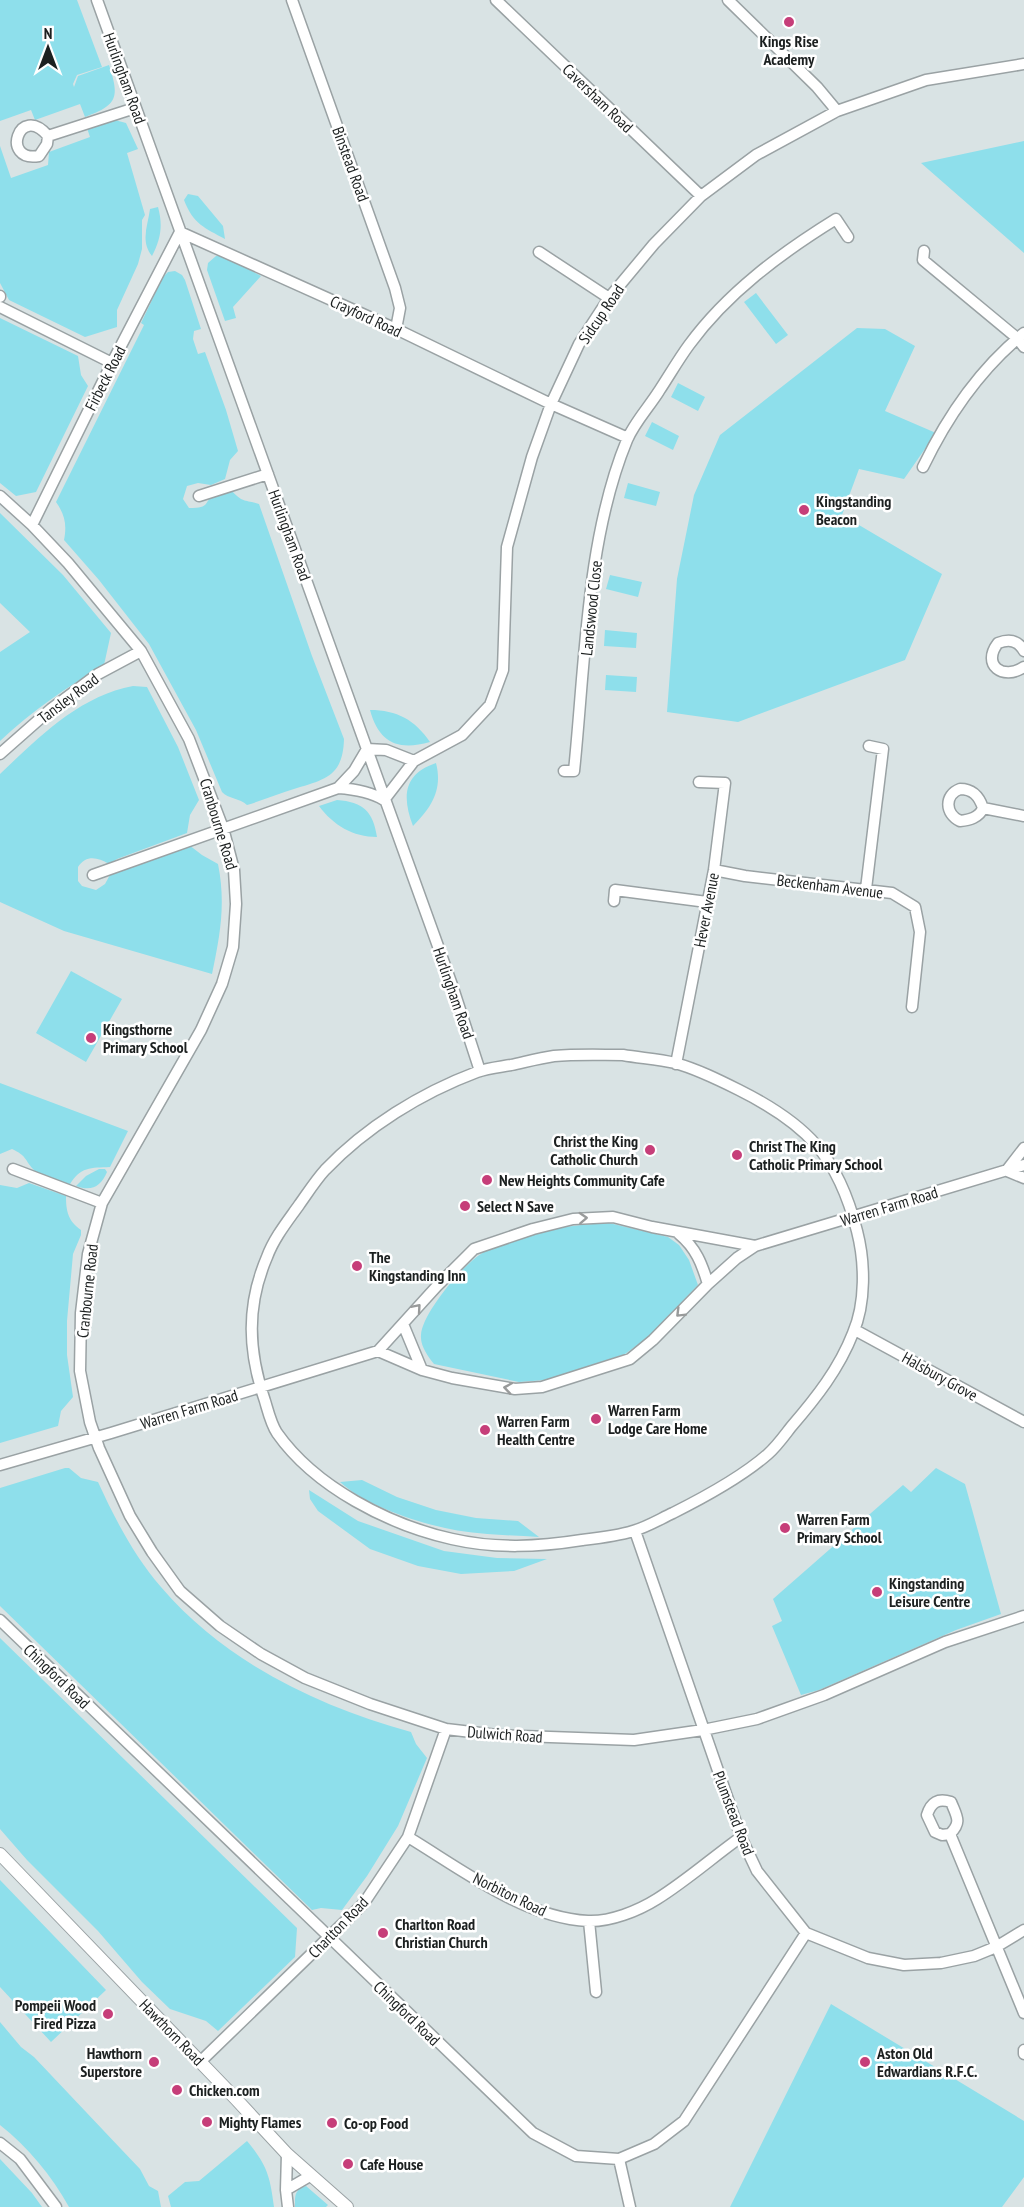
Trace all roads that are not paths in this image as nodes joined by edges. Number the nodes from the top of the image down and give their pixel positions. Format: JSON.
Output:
{"nodes":[{"id":1,"x":97,"y":0,"type":"edge"},
{"id":2,"x":292,"y":0,"type":"edge"},
{"id":3,"x":496,"y":0,"type":"edge"},
{"id":4,"x":728,"y":0,"type":"edge"},
{"id":5,"x":1024,"y":64,"type":"edge"},
{"id":6,"x":135,"y":108,"type":"junction"},
{"id":7,"x":837,"y":111,"type":"junction"},
{"id":8,"x":48,"y":136,"type":"dead end"},
{"id":9,"x":700,"y":196,"type":"junction"},
{"id":10,"x":180,"y":232,"type":"junction"},
{"id":11,"x":848,"y":237,"type":"dead end"},
{"id":12,"x":924,"y":250,"type":"dead end"},
{"id":13,"x":539,"y":252,"type":"dead end"},
{"id":14,"x":609,"y":298,"type":"junction"},
{"id":15,"x":0,"y":308,"type":"edge"},
{"id":16,"x":396,"y":329,"type":"junction"},
{"id":17,"x":1022,"y":340,"type":"edge"},
{"id":18,"x":112,"y":363,"type":"junction"},
{"id":19,"x":551,"y":404,"type":"junction"},
{"id":20,"x":628,"y":438,"type":"junction"},
{"id":21,"x":923,"y":467,"type":"dead end"},
{"id":22,"x":268,"y":474,"type":"junction"},
{"id":23,"x":0,"y":496,"type":"edge"},
{"id":24,"x":199,"y":496,"type":"dead end"},
{"id":25,"x":32,"y":525,"type":"junction"},
{"id":26,"x":141,"y":651,"type":"junction"},
{"id":27,"x":1024,"y":651,"type":"edge"},
{"id":28,"x":1024,"y":667,"type":"edge"},
{"id":29,"x":869,"y":746,"type":"dead end"},
{"id":30,"x":367,"y":749,"type":"junction"},
{"id":31,"x":0,"y":754,"type":"edge"},
{"id":32,"x":414,"y":761,"type":"junction"},
{"id":33,"x":564,"y":771,"type":"dead end"},
{"id":34,"x":699,"y":782,"type":"dead end"},
{"id":35,"x":338,"y":788,"type":"junction"},
{"id":36,"x":384,"y":800,"type":"junction"},
{"id":37,"x":983,"y":808,"type":"dead end"},
{"id":38,"x":1024,"y":816,"type":"edge"},
{"id":39,"x":224,"y":828,"type":"junction"},
{"id":40,"x":714,"y":870,"type":"junction"},
{"id":41,"x":93,"y":875,"type":"dead end"},
{"id":42,"x":866,"y":889,"type":"junction"},
{"id":43,"x":615,"y":902,"type":"dead end"},
{"id":44,"x":707,"y":902,"type":"junction"},
{"id":45,"x":912,"y":1007,"type":"dead end"},
{"id":46,"x":676,"y":1064,"type":"junction"},
{"id":47,"x":480,"y":1071,"type":"junction"},
{"id":48,"x":1024,"y":1148,"type":"edge"},
{"id":49,"x":1024,"y":1165,"type":"edge"},
{"id":50,"x":13,"y":1169,"type":"dead end"},
{"id":51,"x":1007,"y":1171,"type":"junction"},
{"id":52,"x":1024,"y":1178,"type":"edge"},
{"id":53,"x":102,"y":1203,"type":"junction"},
{"id":54,"x":854,"y":1216,"type":"junction"},
{"id":55,"x":676,"y":1232,"type":"junction"},
{"id":56,"x":755,"y":1246,"type":"junction"},
{"id":57,"x":708,"y":1284,"type":"junction"},
{"id":58,"x":404,"y":1323,"type":"junction"},
{"id":59,"x":855,"y":1330,"type":"junction"},
{"id":60,"x":378,"y":1351,"type":"junction"},
{"id":61,"x":422,"y":1370,"type":"junction"},
{"id":62,"x":260,"y":1387,"type":"junction"},
{"id":63,"x":1024,"y":1422,"type":"edge"},
{"id":64,"x":95,"y":1436,"type":"junction"},
{"id":65,"x":0,"y":1465,"type":"edge"},
{"id":66,"x":635,"y":1531,"type":"junction"},
{"id":67,"x":1024,"y":1616,"type":"edge"},
{"id":68,"x":0,"y":1620,"type":"edge"},
{"id":69,"x":446,"y":1730,"type":"junction"},
{"id":70,"x":703,"y":1730,"type":"junction"},
{"id":71,"x":950,"y":1834,"type":"dead end"},
{"id":72,"x":408,"y":1837,"type":"junction"},
{"id":73,"x":741,"y":1837,"type":"junction"},
{"id":74,"x":0,"y":1854,"type":"edge"},
{"id":75,"x":589,"y":1922,"type":"junction"},
{"id":76,"x":1024,"y":1930,"type":"edge"},
{"id":77,"x":806,"y":1933,"type":"junction"},
{"id":78,"x":329,"y":1938,"type":"junction"},
{"id":79,"x":996,"y":1947,"type":"junction"},
{"id":80,"x":596,"y":1992,"type":"dead end"},
{"id":81,"x":1024,"y":2013,"type":"edge"},
{"id":82,"x":200,"y":2062,"type":"junction"},
{"id":83,"x":0,"y":2143,"type":"edge"},
{"id":84,"x":287,"y":2154,"type":"junction"},
{"id":85,"x":619,"y":2158,"type":"junction"},
{"id":86,"x":310,"y":2176,"type":"junction"},
{"id":87,"x":286,"y":2190,"type":"junction"},
{"id":88,"x":343,"y":2206,"type":"edge"},
{"id":89,"x":56,"y":2207,"type":"edge"},
{"id":90,"x":288,"y":2207,"type":"edge"},
{"id":91,"x":630,"y":2207,"type":"edge"}],
"edges":[{"from":1,"to":6,"type":"street","name":"Hurlingham Road"},
{"from":2,"to":16,"type":"street","name":"Binstead Road"},
{"from":3,"to":9,"type":"street","name":"Caversham Road"},
{"from":4,"to":7,"type":"street"},
{"from":5,"to":7,"type":"street","name":"Sidcup Road"},
{"from":6,"to":8,"type":"street"},
{"from":6,"to":10,"type":"street","name":"Hurlingham Road"},
{"from":7,"to":9,"type":"street","name":"Sidcup Road"},
{"from":9,"to":14,"type":"street","name":"Sidcup Road"},
{"from":10,"to":16,"type":"street","name":"Crayford Road"},
{"from":10,"to":18,"type":"street","name":"Firbeck Road"},
{"from":10,"to":22,"type":"street","name":"Hurlingham Road"},
{"from":11,"to":20,"type":"street","name":"Landswood Close"},
{"from":12,"to":17,"type":"street"},
{"from":13,"to":14,"type":"street"},
{"from":14,"to":19,"type":"street","name":"Sidcup Road"},
{"from":15,"to":18,"type":"street"},
{"from":16,"to":19,"type":"street","name":"Crayford Road"},
{"from":17,"to":21,"type":"street"},
{"from":18,"to":25,"type":"street","name":"Firbeck Road"},
{"from":19,"to":20,"type":"street"},
{"from":19,"to":32,"type":"street","name":"Sidcup Road"},
{"from":20,"to":33,"type":"street","name":"Landswood Close"},
{"from":22,"to":24,"type":"street"},
{"from":22,"to":30,"type":"street","name":"Hurlingham Road"},
{"from":23,"to":25,"type":"street","name":"Cranbourne Road"},
{"from":25,"to":26,"type":"street","name":"Cranbourne Road"},
{"from":26,"to":31,"type":"street","name":"Tansley Road"},
{"from":26,"to":39,"type":"street","name":"Cranbourne Road"},
{"from":27,"to":28,"type":"street"},
{"from":29,"to":42,"type":"street"},
{"from":30,"to":32,"type":"street"},
{"from":30,"to":35,"type":"street"},
{"from":30,"to":36,"type":"street","name":"Hurlingham Road"},
{"from":32,"to":36,"type":"street","name":"Sidcup Road"},
{"from":34,"to":40,"type":"street","name":"Hever Avenue"},
{"from":35,"to":36,"type":"street"},
{"from":35,"to":39,"type":"street"},
{"from":36,"to":47,"type":"street","name":"Hurlingham Road"},
{"from":37,"to":38,"type":"street"},
{"from":39,"to":41,"type":"street"},
{"from":39,"to":53,"type":"street","name":"Cranbourne Road"},
{"from":40,"to":42,"type":"street","name":"Beckenham Avenue"},
{"from":40,"to":44,"type":"street","name":"Hever Avenue"},
{"from":42,"to":45,"type":"street","name":"Beckenham Avenue"},
{"from":43,"to":44,"type":"street"},
{"from":44,"to":46,"type":"street","name":"Hever Avenue"},
{"from":46,"to":47,"type":"street"},
{"from":46,"to":54,"type":"street"},
{"from":47,"to":62,"type":"street"},
{"from":48,"to":51,"type":"street"},
{"from":49,"to":51,"type":"street","name":"Warren Farm Road"},
{"from":50,"to":53,"type":"street"},
{"from":51,"to":52,"type":"street"},
{"from":51,"to":54,"type":"street","name":"Warren Farm Road"},
{"from":53,"to":64,"type":"street","name":"Cranbourne Road"},
{"from":54,"to":56,"type":"street","name":"Warren Farm Road"},
{"from":54,"to":59,"type":"street"},
{"from":55,"to":56,"type":"street","name":"Warren Farm Road"},
{"from":55,"to":57,"type":"street"},
{"from":58,"to":55,"type":"street","name":"Warren Farm Road","one_way":true},
{"from":56,"to":57,"type":"street","name":"Warren Farm Road"},
{"from":57,"to":61,"type":"street","name":"Warren Farm Road","one_way":true},
{"from":58,"to":60,"type":"street","name":"Warren Farm Road"},
{"from":58,"to":61,"type":"street"},
{"from":59,"to":63,"type":"street","name":"Halsbury Grove"},
{"from":59,"to":66,"type":"street"},
{"from":60,"to":61,"type":"street","name":"Warren Farm Road"},
{"from":60,"to":62,"type":"street","name":"Warren Farm Road"},
{"from":62,"to":64,"type":"street","name":"Warren Farm Road"},
{"from":62,"to":66,"type":"street"},
{"from":64,"to":65,"type":"street","name":"Warren Farm Road"},
{"from":64,"to":69,"type":"street","name":"Dulwich Road"},
{"from":66,"to":70,"type":"street","name":"Plumstead Road"},
{"from":67,"to":70,"type":"street","name":"Dulwich Road"},
{"from":68,"to":78,"type":"street","name":"Chingford Road"},
{"from":69,"to":70,"type":"street","name":"Dulwich Road"},
{"from":69,"to":72,"type":"street","name":"Charlton Road"},
{"from":70,"to":73,"type":"street","name":"Plumstead Road"},
{"from":71,"to":79,"type":"street"},
{"from":72,"to":75,"type":"street","name":"Norbiton Road"},
{"from":72,"to":78,"type":"street","name":"Charlton Road"},
{"from":73,"to":75,"type":"street","name":"Norbiton Road"},
{"from":73,"to":77,"type":"street","name":"Plumstead Road"},
{"from":74,"to":82,"type":"street","name":"Hawthorn Road"},
{"from":75,"to":80,"type":"street"},
{"from":76,"to":79,"type":"street","name":"Plumstead Road"},
{"from":77,"to":79,"type":"street","name":"Plumstead Road"},
{"from":77,"to":85,"type":"street","name":"Chingford Road"},
{"from":78,"to":82,"type":"street","name":"Charlton Road"},
{"from":78,"to":85,"type":"street","name":"Chingford Road"},
{"from":79,"to":81,"type":"street"},
{"from":82,"to":84,"type":"street","name":"Hawthorn Road"},
{"from":83,"to":89,"type":"street"},
{"from":84,"to":86,"type":"street","name":"Hawthorn Road"},
{"from":84,"to":87,"type":"street"},
{"from":85,"to":91,"type":"street"},
{"from":86,"to":87,"type":"street"},
{"from":86,"to":88,"type":"street","name":"Hawthorn Road"},
{"from":87,"to":90,"type":"street"}]}
